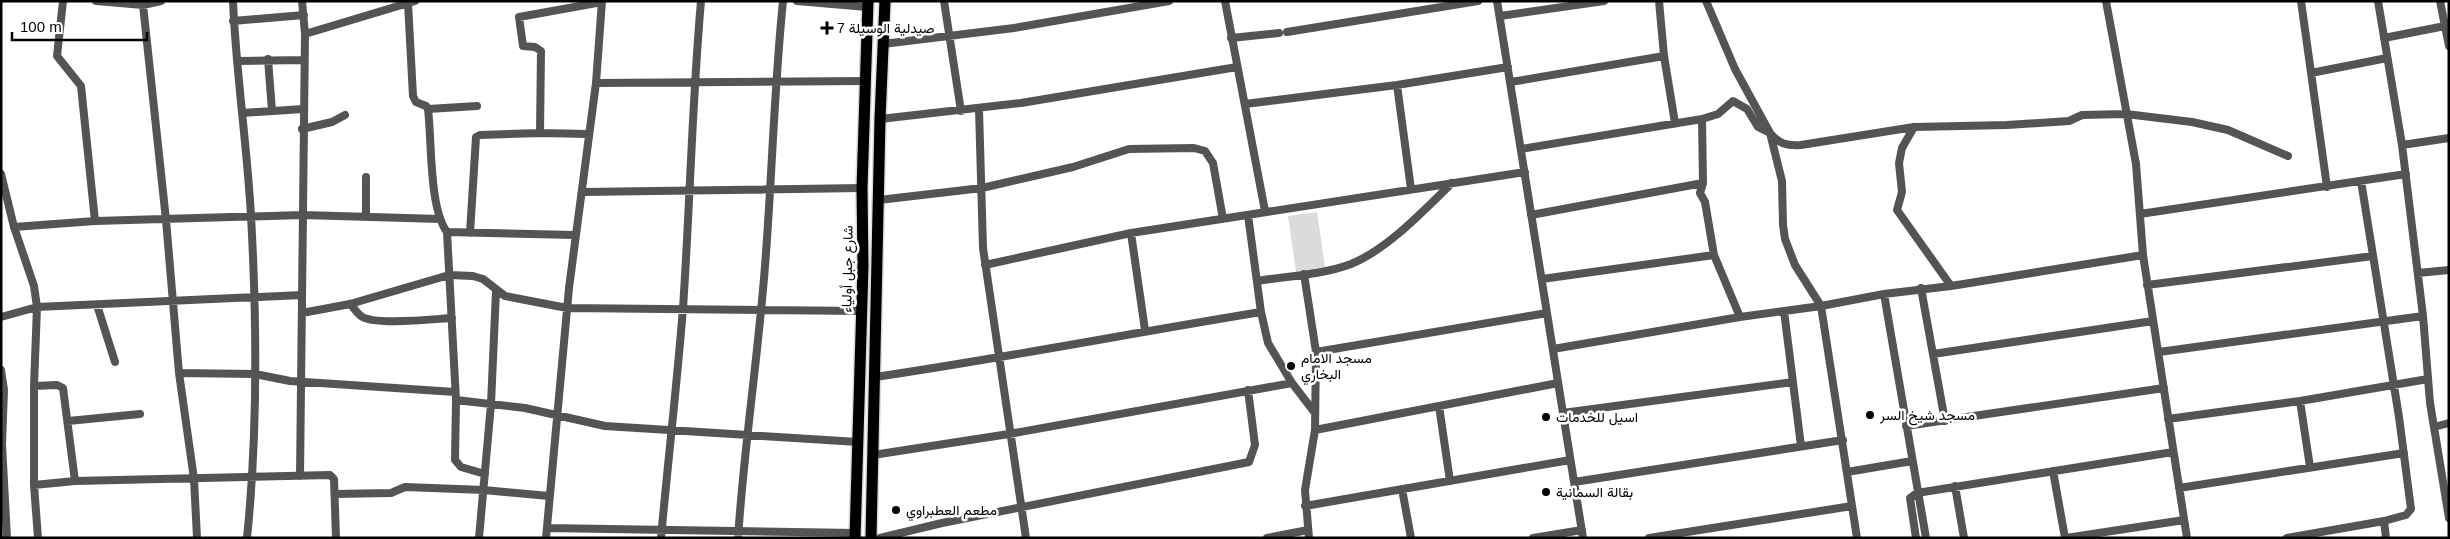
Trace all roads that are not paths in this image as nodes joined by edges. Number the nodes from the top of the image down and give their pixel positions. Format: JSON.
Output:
{"nodes":[{"id":1,"x":63,"y":1,"type":"edge"},
{"id":2,"x":96,"y":1,"type":"edge"},
{"id":3,"x":161,"y":1,"type":"edge"},
{"id":4,"x":232,"y":1,"type":"edge"},
{"id":5,"x":302,"y":1,"type":"edge"},
{"id":6,"x":701,"y":1,"type":"edge"},
{"id":7,"x":783,"y":1,"type":"edge"},
{"id":8,"x":798,"y":1,"type":"edge"},
{"id":9,"x":885,"y":1,"type":"edge"},
{"id":10,"x":944,"y":1,"type":"edge"},
{"id":11,"x":1169,"y":1,"type":"edge"},
{"id":12,"x":1225,"y":1,"type":"edge"},
{"id":13,"x":1478,"y":1,"type":"edge"},
{"id":14,"x":1497,"y":1,"type":"edge"},
{"id":15,"x":1604,"y":1,"type":"edge"},
{"id":16,"x":1659,"y":1,"type":"edge"},
{"id":17,"x":1706,"y":1,"type":"edge"},
{"id":18,"x":2106,"y":1,"type":"edge"},
{"id":19,"x":2301,"y":1,"type":"edge"},
{"id":20,"x":2378,"y":1,"type":"edge"},
{"id":21,"x":2440,"y":1,"type":"edge"},
{"id":22,"x":411,"y":2,"type":"edge"},
{"id":23,"x":602,"y":2,"type":"edge"},
{"id":24,"x":868,"y":4,"type":"edge"},
{"id":25,"x":142,"y":5,"type":"junction"},
{"id":26,"x":304,"y":15,"type":"junction"},
{"id":27,"x":1500,"y":16,"type":"junction"},
{"id":28,"x":233,"y":21,"type":"junction"},
{"id":29,"x":2445,"y":26,"type":"junction"},
{"id":30,"x":305,"y":34,"type":"junction"},
{"id":31,"x":951,"y":36,"type":"junction"},
{"id":32,"x":2448,"y":36,"type":"edge"},
{"id":33,"x":1231,"y":38,"type":"junction"},
{"id":34,"x":2384,"y":38,"type":"junction"},
{"id":35,"x":883,"y":44,"type":"junction"},
{"id":36,"x":2449,"y":46,"type":"edge"},
{"id":37,"x":1664,"y":56,"type":"junction"},
{"id":38,"x":2387,"y":58,"type":"junction"},
{"id":39,"x":268,"y":59,"type":"junction"},
{"id":40,"x":303,"y":60,"type":"junction"},
{"id":41,"x":238,"y":61,"type":"junction"},
{"id":42,"x":1237,"y":67,"type":"junction"},
{"id":43,"x":1508,"y":67,"type":"junction"},
{"id":44,"x":2311,"y":73,"type":"junction"},
{"id":45,"x":775,"y":81,"type":"junction"},
{"id":46,"x":865,"y":81,"type":"junction"},
{"id":47,"x":694,"y":82,"type":"junction"},
{"id":48,"x":1510,"y":82,"type":"junction"},
{"id":49,"x":596,"y":83,"type":"junction"},
{"id":50,"x":1397,"y":85,"type":"junction"},
{"id":51,"x":1245,"y":104,"type":"junction"},
{"id":52,"x":477,"y":106,"type":"dead end"},
{"id":53,"x":979,"y":108,"type":"junction"},
{"id":54,"x":303,"y":110,"type":"junction"},
{"id":55,"x":428,"y":110,"type":"junction"},
{"id":56,"x":272,"y":111,"type":"junction"},
{"id":57,"x":961,"y":111,"type":"junction"},
{"id":58,"x":242,"y":113,"type":"junction"},
{"id":59,"x":2126,"y":114,"type":"junction"},
{"id":60,"x":345,"y":115,"type":"dead end"},
{"id":61,"x":880,"y":119,"type":"junction"},
{"id":62,"x":1702,"y":119,"type":"junction"},
{"id":63,"x":1675,"y":123,"type":"junction"},
{"id":64,"x":1914,"y":127,"type":"junction"},
{"id":65,"x":302,"y":129,"type":"junction"},
{"id":66,"x":540,"y":132,"type":"junction"},
{"id":67,"x":1770,"y":133,"type":"junction"},
{"id":68,"x":589,"y":134,"type":"junction"},
{"id":69,"x":2449,"y":138,"type":"edge"},
{"id":70,"x":2402,"y":145,"type":"junction"},
{"id":71,"x":1521,"y":149,"type":"junction"},
{"id":72,"x":2288,"y":156,"type":"dead end"},
{"id":73,"x":1525,"y":172,"type":"junction"},
{"id":74,"x":1,"y":174,"type":"edge"},
{"id":75,"x":2406,"y":174,"type":"junction"},
{"id":76,"x":366,"y":177,"type":"dead end"},
{"id":77,"x":2361,"y":181,"type":"junction"},
{"id":78,"x":1452,"y":183,"type":"junction"},
{"id":79,"x":1703,"y":184,"type":"junction"},
{"id":80,"x":2326,"y":187,"type":"junction"},
{"id":81,"x":862,"y":188,"type":"junction"},
{"id":82,"x":982,"y":188,"type":"junction"},
{"id":83,"x":690,"y":189,"type":"junction"},
{"id":84,"x":772,"y":189,"type":"junction"},
{"id":85,"x":1411,"y":189,"type":"junction"},
{"id":86,"x":582,"y":192,"type":"junction"},
{"id":87,"x":879,"y":200,"type":"junction"},
{"id":88,"x":1265,"y":211,"type":"junction"},
{"id":89,"x":2140,"y":214,"type":"junction"},
{"id":90,"x":302,"y":215,"type":"junction"},
{"id":91,"x":1248,"y":215,"type":"junction"},
{"id":92,"x":1532,"y":215,"type":"junction"},
{"id":93,"x":251,"y":216,"type":"junction"},
{"id":94,"x":366,"y":217,"type":"junction"},
{"id":95,"x":440,"y":219,"type":"junction"},
{"id":96,"x":1223,"y":219,"type":"junction"},
{"id":97,"x":166,"y":220,"type":"junction"},
{"id":98,"x":95,"y":221,"type":"junction"},
{"id":99,"x":14,"y":226,"type":"junction"},
{"id":100,"x":448,"y":232,"type":"junction"},
{"id":101,"x":470,"y":233,"type":"junction"},
{"id":102,"x":1131,"y":233,"type":"junction"},
{"id":103,"x":575,"y":235,"type":"junction"},
{"id":104,"x":2143,"y":254,"type":"junction"},
{"id":105,"x":1714,"y":255,"type":"junction"},
{"id":106,"x":2373,"y":256,"type":"junction"},
{"id":107,"x":985,"y":265,"type":"junction"},
{"id":108,"x":2449,"y":270,"type":"edge"},
{"id":109,"x":2418,"y":273,"type":"junction"},
{"id":110,"x":1304,"y":274,"type":"junction"},
{"id":111,"x":449,"y":275,"type":"junction"},
{"id":112,"x":1542,"y":279,"type":"junction"},
{"id":113,"x":1257,"y":281,"type":"junction"},
{"id":114,"x":2147,"y":285,"type":"junction"},
{"id":115,"x":1951,"y":286,"type":"junction"},
{"id":116,"x":1921,"y":288,"type":"junction"},
{"id":117,"x":496,"y":292,"type":"junction"},
{"id":118,"x":1884,"y":294,"type":"junction"},
{"id":119,"x":302,"y":295,"type":"junction"},
{"id":120,"x":253,"y":296,"type":"junction"},
{"id":121,"x":172,"y":302,"type":"junction"},
{"id":122,"x":350,"y":304,"type":"junction"},
{"id":123,"x":97,"y":305,"type":"junction"},
{"id":124,"x":1820,"y":306,"type":"junction"},
{"id":125,"x":37,"y":307,"type":"junction"},
{"id":126,"x":567,"y":308,"type":"junction"},
{"id":127,"x":682,"y":310,"type":"junction"},
{"id":128,"x":761,"y":311,"type":"junction"},
{"id":129,"x":862,"y":311,"type":"junction"},
{"id":130,"x":1784,"y":311,"type":"junction"},
{"id":131,"x":1261,"y":312,"type":"junction"},
{"id":132,"x":302,"y":313,"type":"junction"},
{"id":133,"x":1547,"y":313,"type":"junction"},
{"id":134,"x":2423,"y":316,"type":"junction"},
{"id":135,"x":1,"y":317,"type":"edge"},
{"id":136,"x":1740,"y":317,"type":"junction"},
{"id":137,"x":452,"y":318,"type":"junction"},
{"id":138,"x":2153,"y":321,"type":"junction"},
{"id":139,"x":2383,"y":322,"type":"junction"},
{"id":140,"x":1144,"y":330,"type":"junction"},
{"id":141,"x":1553,"y":348,"type":"junction"},
{"id":142,"x":1316,"y":352,"type":"junction"},
{"id":143,"x":2159,"y":352,"type":"junction"},
{"id":144,"x":1933,"y":354,"type":"junction"},
{"id":145,"x":1000,"y":358,"type":"junction"},
{"id":146,"x":115,"y":362,"type":"dead end"},
{"id":147,"x":1,"y":370,"type":"edge"},
{"id":148,"x":179,"y":373,"type":"junction"},
{"id":149,"x":255,"y":374,"type":"junction"},
{"id":150,"x":875,"y":376,"type":"junction"},
{"id":151,"x":302,"y":380,"type":"junction"},
{"id":152,"x":2428,"y":380,"type":"junction"},
{"id":153,"x":1793,"y":382,"type":"junction"},
{"id":154,"x":1292,"y":383,"type":"junction"},
{"id":155,"x":1558,"y":383,"type":"junction"},
{"id":156,"x":34,"y":386,"type":"junction"},
{"id":157,"x":2393,"y":386,"type":"junction"},
{"id":158,"x":2164,"y":388,"type":"junction"},
{"id":159,"x":1248,"y":390,"type":"junction"},
{"id":160,"x":456,"y":396,"type":"junction"},
{"id":161,"x":2300,"y":401,"type":"junction"},
{"id":162,"x":491,"y":404,"type":"junction"},
{"id":163,"x":1439,"y":406,"type":"junction"},
{"id":164,"x":1315,"y":413,"type":"junction"},
{"id":165,"x":1563,"y":413,"type":"junction"},
{"id":166,"x":140,"y":414,"type":"dead end"},
{"id":167,"x":557,"y":416,"type":"junction"},
{"id":168,"x":2168,"y":419,"type":"junction"},
{"id":169,"x":68,"y":421,"type":"junction"},
{"id":170,"x":1945,"y":421,"type":"junction"},
{"id":171,"x":2449,"y":423,"type":"edge"},
{"id":172,"x":1906,"y":426,"type":"junction"},
{"id":173,"x":2434,"y":427,"type":"junction"},
{"id":174,"x":1315,"y":430,"type":"junction"},
{"id":175,"x":671,"y":431,"type":"junction"},
{"id":176,"x":1009,"y":434,"type":"junction"},
{"id":177,"x":749,"y":437,"type":"junction"},
{"id":178,"x":1843,"y":440,"type":"junction"},
{"id":179,"x":858,"y":442,"type":"junction"},
{"id":180,"x":1801,"y":446,"type":"junction"},
{"id":181,"x":2173,"y":452,"type":"junction"},
{"id":182,"x":2404,"y":453,"type":"junction"},
{"id":183,"x":873,"y":455,"type":"junction"},
{"id":184,"x":1570,"y":460,"type":"junction"},
{"id":185,"x":1912,"y":461,"type":"junction"},
{"id":186,"x":2310,"y":467,"type":"junction"},
{"id":187,"x":2053,"y":471,"type":"junction"},
{"id":188,"x":1847,"y":472,"type":"junction"},
{"id":189,"x":485,"y":474,"type":"junction"},
{"id":190,"x":300,"y":476,"type":"junction"},
{"id":191,"x":194,"y":478,"type":"junction"},
{"id":192,"x":253,"y":478,"type":"junction"},
{"id":193,"x":75,"y":481,"type":"junction"},
{"id":194,"x":1450,"y":481,"type":"junction"},
{"id":195,"x":1574,"y":482,"type":"junction"},
{"id":196,"x":34,"y":484,"type":"junction"},
{"id":197,"x":1955,"y":486,"type":"junction"},
{"id":198,"x":2179,"y":488,"type":"junction"},
{"id":199,"x":1402,"y":489,"type":"junction"},
{"id":200,"x":484,"y":490,"type":"junction"},
{"id":201,"x":1917,"y":493,"type":"junction"},
{"id":202,"x":335,"y":494,"type":"junction"},
{"id":203,"x":549,"y":496,"type":"junction"},
{"id":204,"x":1305,"y":506,"type":"junction"},
{"id":205,"x":1852,"y":506,"type":"junction"},
{"id":206,"x":1021,"y":508,"type":"junction"},
{"id":207,"x":2449,"y":518,"type":"edge"},
{"id":208,"x":2184,"y":520,"type":"junction"},
{"id":209,"x":2384,"y":521,"type":"junction"},
{"id":210,"x":546,"y":528,"type":"junction"},
{"id":211,"x":662,"y":529,"type":"junction"},
{"id":212,"x":738,"y":534,"type":"edge"},
{"id":213,"x":1309,"y":534,"type":"edge"},
{"id":214,"x":1582,"y":534,"type":"edge"},
{"id":215,"x":855,"y":535,"type":"edge"},
{"id":216,"x":2298,"y":537,"type":"edge"},
{"id":217,"x":7,"y":538,"type":"edge"},
{"id":218,"x":38,"y":538,"type":"edge"},
{"id":219,"x":197,"y":538,"type":"edge"},
{"id":220,"x":247,"y":538,"type":"edge"},
{"id":221,"x":336,"y":538,"type":"edge"},
{"id":222,"x":479,"y":538,"type":"edge"},
{"id":223,"x":546,"y":538,"type":"edge"},
{"id":224,"x":661,"y":538,"type":"edge"},
{"id":225,"x":871,"y":538,"type":"edge"},
{"id":226,"x":880,"y":538,"type":"edge"},
{"id":227,"x":1026,"y":538,"type":"edge"},
{"id":228,"x":1267,"y":538,"type":"edge"},
{"id":229,"x":1411,"y":538,"type":"edge"},
{"id":230,"x":1533,"y":538,"type":"edge"},
{"id":231,"x":1649,"y":538,"type":"edge"},
{"id":232,"x":1858,"y":538,"type":"edge"},
{"id":233,"x":1916,"y":538,"type":"edge"},
{"id":234,"x":1926,"y":538,"type":"edge"},
{"id":235,"x":1964,"y":538,"type":"edge"},
{"id":236,"x":2066,"y":538,"type":"edge"},
{"id":237,"x":2187,"y":538,"type":"edge"},
{"id":238,"x":2287,"y":538,"type":"edge"},
{"id":239,"x":2386,"y":538,"type":"edge"}],
"edges":[{"from":1,"to":98,"type":"street"},
{"from":2,"to":25,"type":"street"},
{"from":3,"to":25,"type":"street"},
{"from":4,"to":28,"type":"street"},
{"from":5,"to":26,"type":"street"},
{"from":6,"to":47,"type":"street"},
{"from":7,"to":45,"type":"street"},
{"from":8,"to":24,"type":"street"},
{"from":9,"to":35,"type":"main road"},
{"from":10,"to":31,"type":"street"},
{"from":11,"to":31,"type":"street"},
{"from":12,"to":33,"type":"street"},
{"from":13,"to":33,"type":"street"},
{"from":14,"to":27,"type":"street"},
{"from":15,"to":27,"type":"street"},
{"from":16,"to":37,"type":"street"},
{"from":17,"to":67,"type":"street"},
{"from":18,"to":59,"type":"street"},
{"from":19,"to":44,"type":"street"},
{"from":20,"to":34,"type":"street"},
{"from":21,"to":29,"type":"street"},
{"from":22,"to":30,"type":"street"},
{"from":22,"to":55,"type":"street"},
{"from":23,"to":49,"type":"street"},
{"from":23,"to":66,"type":"street"},
{"from":24,"to":46,"type":"main road","name":"شارع جبل أولياء"},
{"from":25,"to":97,"type":"street"},
{"from":26,"to":28,"type":"street"},
{"from":26,"to":30,"type":"street"},
{"from":27,"to":43,"type":"street"},
{"from":28,"to":41,"type":"street"},
{"from":29,"to":32,"type":"street"},
{"from":29,"to":34,"type":"street"},
{"from":30,"to":40,"type":"street"},
{"from":31,"to":35,"type":"street"},
{"from":31,"to":57,"type":"street"},
{"from":32,"to":36,"type":"street"},
{"from":33,"to":42,"type":"street"},
{"from":34,"to":38,"type":"street"},
{"from":35,"to":61,"type":"main road"},
{"from":37,"to":48,"type":"street"},
{"from":37,"to":63,"type":"street"},
{"from":38,"to":44,"type":"street"},
{"from":38,"to":70,"type":"street"},
{"from":39,"to":40,"type":"street"},
{"from":39,"to":41,"type":"street"},
{"from":39,"to":56,"type":"street"},
{"from":40,"to":54,"type":"street"},
{"from":41,"to":58,"type":"street"},
{"from":42,"to":51,"type":"street"},
{"from":42,"to":53,"type":"street"},
{"from":43,"to":48,"type":"street"},
{"from":43,"to":50,"type":"street"},
{"from":44,"to":80,"type":"street"},
{"from":45,"to":46,"type":"street"},
{"from":45,"to":47,"type":"street"},
{"from":45,"to":84,"type":"street"},
{"from":46,"to":81,"type":"main road","name":"شارع جبل أولياء"},
{"from":47,"to":49,"type":"street"},
{"from":47,"to":83,"type":"street"},
{"from":48,"to":71,"type":"street"},
{"from":49,"to":68,"type":"street"},
{"from":50,"to":51,"type":"street"},
{"from":50,"to":85,"type":"street"},
{"from":51,"to":88,"type":"street"},
{"from":52,"to":55,"type":"street"},
{"from":53,"to":57,"type":"street"},
{"from":53,"to":82,"type":"street"},
{"from":54,"to":56,"type":"street"},
{"from":54,"to":65,"type":"street"},
{"from":55,"to":95,"type":"street"},
{"from":56,"to":58,"type":"street"},
{"from":57,"to":61,"type":"street"},
{"from":58,"to":93,"type":"street"},
{"from":59,"to":64,"type":"street"},
{"from":59,"to":72,"type":"street"},
{"from":59,"to":89,"type":"street"},
{"from":60,"to":65,"type":"street"},
{"from":61,"to":87,"type":"main road"},
{"from":62,"to":63,"type":"street"},
{"from":62,"to":67,"type":"street"},
{"from":62,"to":79,"type":"street"},
{"from":63,"to":71,"type":"street"},
{"from":64,"to":67,"type":"street"},
{"from":64,"to":115,"type":"street"},
{"from":65,"to":90,"type":"street"},
{"from":66,"to":68,"type":"street"},
{"from":66,"to":101,"type":"street"},
{"from":67,"to":124,"type":"street"},
{"from":68,"to":86,"type":"street"},
{"from":69,"to":70,"type":"street"},
{"from":70,"to":75,"type":"street"},
{"from":71,"to":73,"type":"street"},
{"from":73,"to":78,"type":"street"},
{"from":73,"to":92,"type":"street"},
{"from":74,"to":99,"type":"street"},
{"from":75,"to":77,"type":"street"},
{"from":75,"to":109,"type":"street"},
{"from":76,"to":94,"type":"street"},
{"from":77,"to":80,"type":"street"},
{"from":77,"to":106,"type":"street"},
{"from":78,"to":85,"type":"street"},
{"from":78,"to":110,"type":"street"},
{"from":79,"to":92,"type":"street"},
{"from":79,"to":105,"type":"street"},
{"from":80,"to":89,"type":"street"},
{"from":81,"to":84,"type":"street"},
{"from":81,"to":129,"type":"main road","name":"شارع جبل أولياء"},
{"from":82,"to":87,"type":"street"},
{"from":82,"to":96,"type":"street"},
{"from":82,"to":107,"type":"street"},
{"from":83,"to":84,"type":"street"},
{"from":83,"to":86,"type":"street"},
{"from":83,"to":127,"type":"street"},
{"from":84,"to":128,"type":"street"},
{"from":85,"to":88,"type":"street"},
{"from":86,"to":103,"type":"street"},
{"from":87,"to":150,"type":"main road"},
{"from":88,"to":91,"type":"street"},
{"from":89,"to":104,"type":"street"},
{"from":90,"to":93,"type":"street"},
{"from":90,"to":94,"type":"street"},
{"from":90,"to":119,"type":"street"},
{"from":91,"to":96,"type":"street"},
{"from":91,"to":113,"type":"street"},
{"from":92,"to":112,"type":"street"},
{"from":93,"to":97,"type":"street"},
{"from":93,"to":120,"type":"street"},
{"from":94,"to":95,"type":"street"},
{"from":95,"to":100,"type":"street"},
{"from":96,"to":102,"type":"street"},
{"from":97,"to":98,"type":"street"},
{"from":97,"to":121,"type":"street"},
{"from":98,"to":99,"type":"street"},
{"from":99,"to":125,"type":"street"},
{"from":100,"to":101,"type":"street"},
{"from":100,"to":111,"type":"street"},
{"from":101,"to":103,"type":"street"},
{"from":102,"to":107,"type":"street"},
{"from":102,"to":140,"type":"street"},
{"from":103,"to":126,"type":"street"},
{"from":104,"to":114,"type":"street"},
{"from":104,"to":115,"type":"street"},
{"from":105,"to":112,"type":"street"},
{"from":105,"to":136,"type":"street"},
{"from":106,"to":114,"type":"street"},
{"from":106,"to":139,"type":"street"},
{"from":107,"to":145,"type":"street"},
{"from":108,"to":109,"type":"street"},
{"from":109,"to":134,"type":"street"},
{"from":110,"to":113,"type":"street"},
{"from":110,"to":142,"type":"street"},
{"from":111,"to":117,"type":"street"},
{"from":111,"to":122,"type":"street"},
{"from":111,"to":137,"type":"street"},
{"from":112,"to":133,"type":"street"},
{"from":113,"to":131,"type":"street"},
{"from":114,"to":138,"type":"street"},
{"from":115,"to":116,"type":"street"},
{"from":116,"to":118,"type":"street"},
{"from":116,"to":144,"type":"street"},
{"from":117,"to":126,"type":"street"},
{"from":117,"to":162,"type":"street"},
{"from":118,"to":124,"type":"street"},
{"from":118,"to":172,"type":"street"},
{"from":119,"to":120,"type":"street"},
{"from":119,"to":132,"type":"street"},
{"from":120,"to":121,"type":"street"},
{"from":120,"to":149,"type":"street"},
{"from":121,"to":123,"type":"street"},
{"from":121,"to":148,"type":"street"},
{"from":122,"to":132,"type":"street"},
{"from":122,"to":137,"type":"street"},
{"from":123,"to":125,"type":"street"},
{"from":123,"to":146,"type":"street"},
{"from":124,"to":130,"type":"street"},
{"from":124,"to":178,"type":"street"},
{"from":125,"to":135,"type":"street"},
{"from":125,"to":156,"type":"street"},
{"from":126,"to":127,"type":"street"},
{"from":126,"to":167,"type":"street"},
{"from":127,"to":128,"type":"street"},
{"from":127,"to":175,"type":"street"},
{"from":128,"to":129,"type":"street"},
{"from":128,"to":177,"type":"street"},
{"from":129,"to":179,"type":"main road","name":"شارع جبل أولياء"},
{"from":130,"to":136,"type":"street"},
{"from":130,"to":153,"type":"street"},
{"from":131,"to":140,"type":"street"},
{"from":131,"to":154,"type":"street"},
{"from":132,"to":151,"type":"street"},
{"from":133,"to":141,"type":"street"},
{"from":133,"to":142,"type":"street"},
{"from":134,"to":139,"type":"street"},
{"from":134,"to":152,"type":"street"},
{"from":136,"to":141,"type":"street"},
{"from":137,"to":160,"type":"street"},
{"from":138,"to":143,"type":"street"},
{"from":138,"to":144,"type":"street"},
{"from":139,"to":143,"type":"street"},
{"from":139,"to":157,"type":"street"},
{"from":140,"to":145,"type":"street"},
{"from":141,"to":155,"type":"street"},
{"from":142,"to":164,"type":"street"},
{"from":143,"to":158,"type":"street"},
{"from":144,"to":170,"type":"street"},
{"from":145,"to":150,"type":"street"},
{"from":145,"to":176,"type":"street"},
{"from":147,"to":217,"type":"street"},
{"from":148,"to":149,"type":"street"},
{"from":148,"to":191,"type":"street"},
{"from":149,"to":151,"type":"street"},
{"from":149,"to":192,"type":"street"},
{"from":150,"to":183,"type":"main road"},
{"from":151,"to":160,"type":"street"},
{"from":151,"to":190,"type":"street"},
{"from":152,"to":157,"type":"street"},
{"from":152,"to":173,"type":"street"},
{"from":153,"to":165,"type":"street"},
{"from":153,"to":180,"type":"street"},
{"from":154,"to":159,"type":"street"},
{"from":154,"to":164,"type":"street"},
{"from":155,"to":163,"type":"street"},
{"from":155,"to":165,"type":"street"},
{"from":156,"to":169,"type":"street"},
{"from":156,"to":196,"type":"street"},
{"from":157,"to":161,"type":"street"},
{"from":157,"to":182,"type":"street"},
{"from":158,"to":168,"type":"street"},
{"from":158,"to":170,"type":"street"},
{"from":159,"to":176,"type":"street"},
{"from":159,"to":206,"type":"street"},
{"from":160,"to":162,"type":"street"},
{"from":160,"to":189,"type":"street"},
{"from":161,"to":168,"type":"street"},
{"from":161,"to":186,"type":"street"},
{"from":162,"to":167,"type":"street"},
{"from":162,"to":189,"type":"street"},
{"from":163,"to":174,"type":"street"},
{"from":163,"to":194,"type":"street"},
{"from":164,"to":174,"type":"street"},
{"from":165,"to":184,"type":"street"},
{"from":166,"to":169,"type":"street"},
{"from":167,"to":175,"type":"street"},
{"from":167,"to":203,"type":"street"},
{"from":168,"to":181,"type":"street"},
{"from":169,"to":193,"type":"street"},
{"from":170,"to":172,"type":"street"},
{"from":171,"to":173,"type":"street"},
{"from":172,"to":185,"type":"street"},
{"from":173,"to":207,"type":"street"},
{"from":174,"to":204,"type":"street"},
{"from":175,"to":177,"type":"street"},
{"from":175,"to":211,"type":"street"},
{"from":176,"to":183,"type":"street"},
{"from":176,"to":206,"type":"street"},
{"from":177,"to":179,"type":"street"},
{"from":177,"to":212,"type":"street"},
{"from":178,"to":180,"type":"street"},
{"from":178,"to":188,"type":"street"},
{"from":179,"to":215,"type":"main road","name":"شارع جبل أولياء"},
{"from":180,"to":195,"type":"street"},
{"from":181,"to":187,"type":"street"},
{"from":181,"to":198,"type":"street"},
{"from":182,"to":186,"type":"street"},
{"from":182,"to":209,"type":"street"},
{"from":183,"to":225,"type":"main road"},
{"from":184,"to":194,"type":"street"},
{"from":184,"to":195,"type":"street"},
{"from":185,"to":188,"type":"street"},
{"from":185,"to":201,"type":"street"},
{"from":186,"to":198,"type":"street"},
{"from":187,"to":197,"type":"street"},
{"from":187,"to":236,"type":"street"},
{"from":188,"to":205,"type":"street"},
{"from":189,"to":200,"type":"street"},
{"from":190,"to":192,"type":"street"},
{"from":190,"to":202,"type":"street"},
{"from":191,"to":192,"type":"street"},
{"from":191,"to":193,"type":"street"},
{"from":191,"to":219,"type":"street"},
{"from":192,"to":220,"type":"street"},
{"from":193,"to":196,"type":"street"},
{"from":194,"to":199,"type":"street"},
{"from":195,"to":214,"type":"street"},
{"from":196,"to":218,"type":"street"},
{"from":197,"to":201,"type":"street"},
{"from":197,"to":235,"type":"street"},
{"from":198,"to":208,"type":"street"},
{"from":199,"to":204,"type":"street"},
{"from":199,"to":229,"type":"street"},
{"from":200,"to":202,"type":"street"},
{"from":200,"to":203,"type":"street"},
{"from":200,"to":222,"type":"street"},
{"from":201,"to":233,"type":"street"},
{"from":201,"to":234,"type":"street"},
{"from":202,"to":221,"type":"street"},
{"from":203,"to":210,"type":"street"},
{"from":204,"to":213,"type":"street"},
{"from":205,"to":231,"type":"street"},
{"from":205,"to":232,"type":"street"},
{"from":206,"to":226,"type":"street"},
{"from":206,"to":227,"type":"street"},
{"from":208,"to":236,"type":"street"},
{"from":208,"to":237,"type":"street"},
{"from":209,"to":216,"type":"street"},
{"from":209,"to":239,"type":"street"},
{"from":210,"to":211,"type":"street"},
{"from":210,"to":223,"type":"street"},
{"from":211,"to":212,"type":"street"},
{"from":211,"to":224,"type":"street"},
{"from":212,"to":215,"type":"street"},
{"from":213,"to":228,"type":"street"},
{"from":214,"to":230,"type":"street"},
{"from":216,"to":238,"type":"street"}]}
